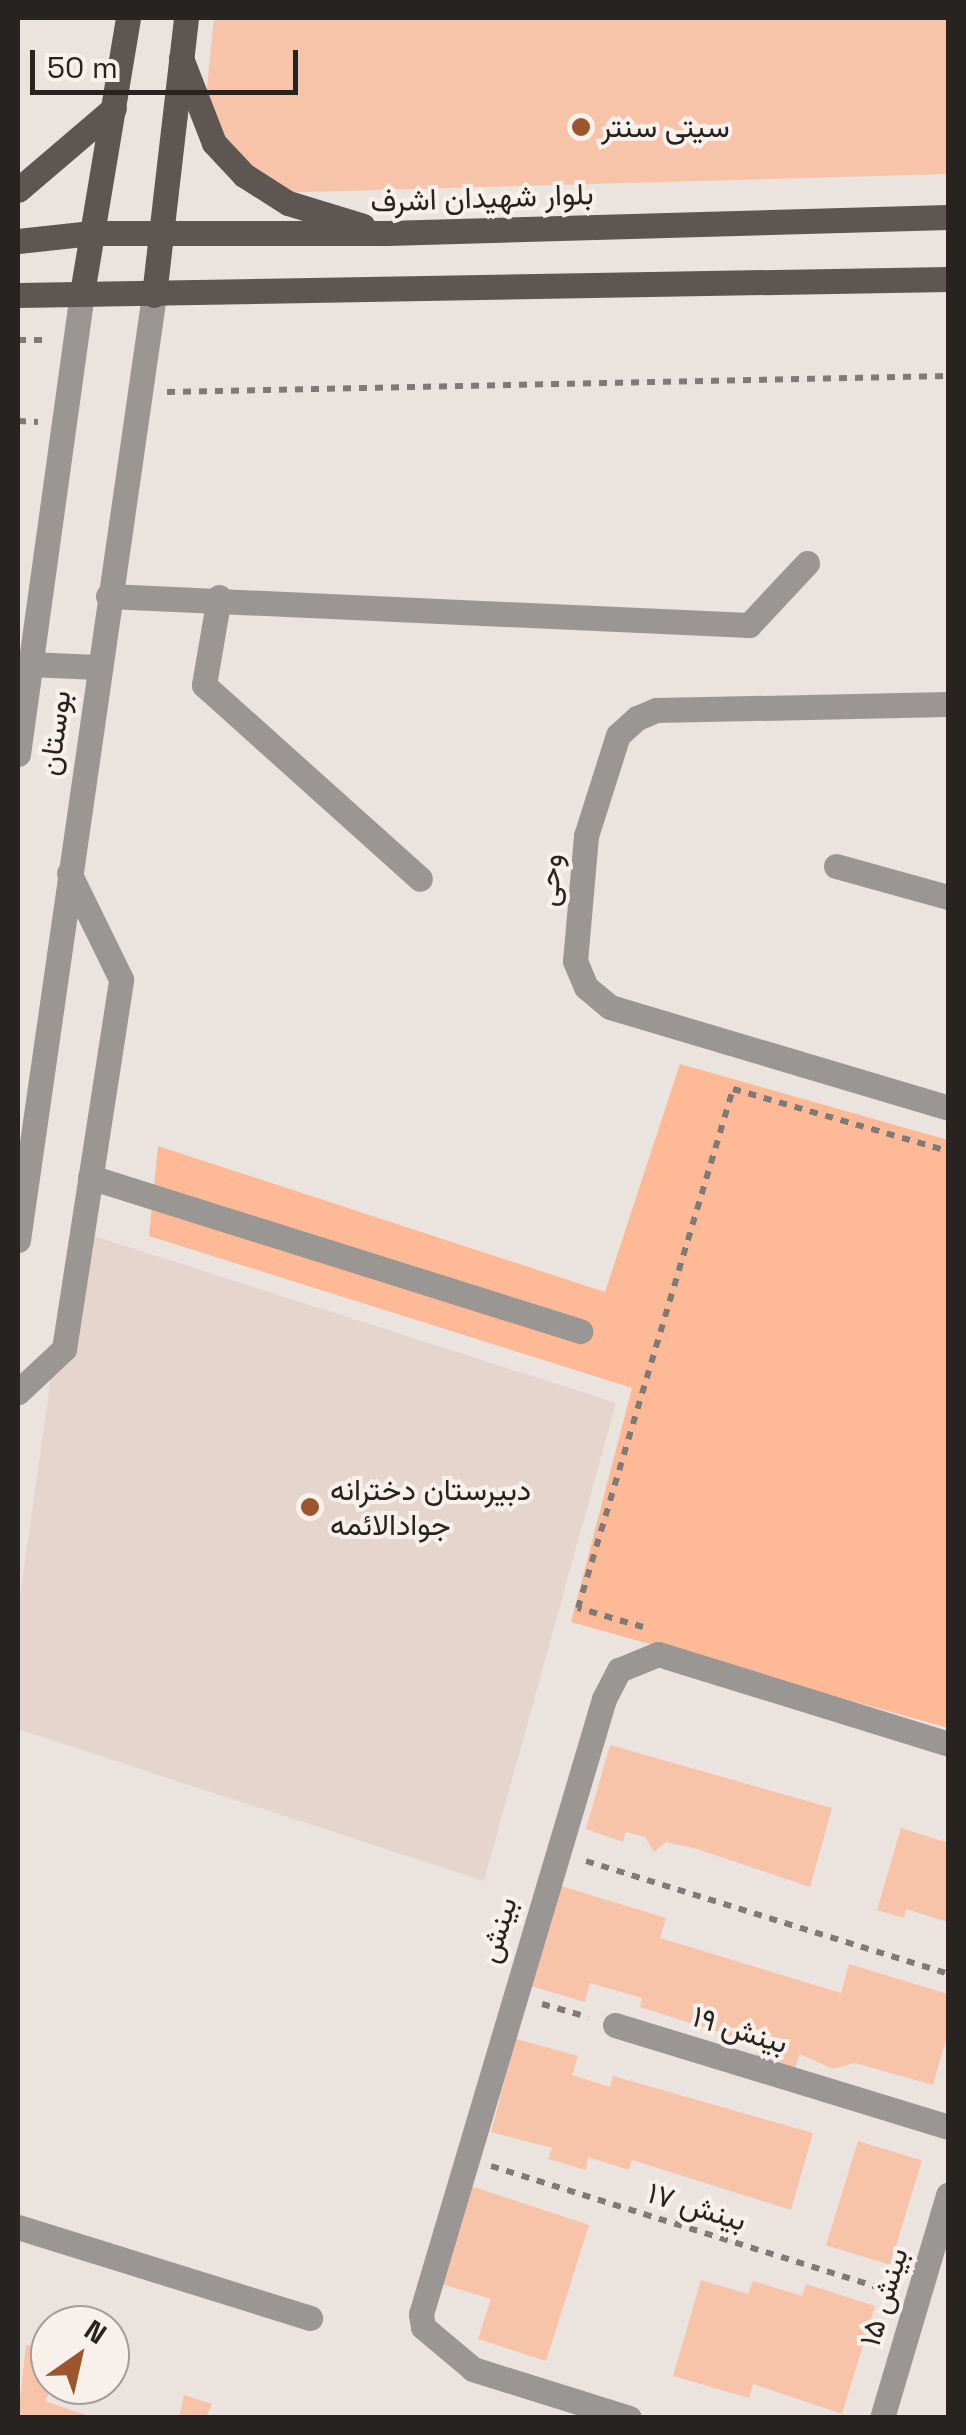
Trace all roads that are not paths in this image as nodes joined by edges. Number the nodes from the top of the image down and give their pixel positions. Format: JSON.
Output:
{"nodes":[{"id":1,"x":128,"y":18,"type":"edge"},
{"id":2,"x":186,"y":18,"type":"edge"},
{"id":3,"x":181,"y":58,"type":"junction"},
{"id":4,"x":114,"y":108,"type":"junction"},
{"id":5,"x":18,"y":190,"type":"edge"},
{"id":6,"x":948,"y":217,"type":"edge"},
{"id":7,"x":92,"y":234,"type":"junction"},
{"id":8,"x":387,"y":234,"type":"junction"},
{"id":9,"x":161,"y":237,"type":"junction"},
{"id":10,"x":18,"y":241,"type":"edge"},
{"id":11,"x":948,"y":278,"type":"edge"},
{"id":12,"x":82,"y":293,"type":"junction"},
{"id":13,"x":18,"y":295,"type":"edge"},
{"id":14,"x":154,"y":295,"type":"junction"},
{"id":15,"x":807,"y":564,"type":"dead end"},
{"id":16,"x":108,"y":596,"type":"junction"},
{"id":17,"x":219,"y":597,"type":"junction"},
{"id":18,"x":30,"y":664,"type":"junction"},
{"id":19,"x":97,"y":667,"type":"junction"},
{"id":20,"x":948,"y":704,"type":"edge"},
{"id":21,"x":18,"y":754,"type":"edge"},
{"id":22,"x":836,"y":866,"type":"dead end"},
{"id":23,"x":68,"y":873,"type":"junction"},
{"id":24,"x":420,"y":879,"type":"dead end"},
{"id":25,"x":948,"y":897,"type":"edge"},
{"id":26,"x":948,"y":1108,"type":"edge"},
{"id":27,"x":90,"y":1177,"type":"junction"},
{"id":28,"x":18,"y":1240,"type":"edge"},
{"id":29,"x":580,"y":1331,"type":"dead end"},
{"id":30,"x":18,"y":1392,"type":"edge"},
{"id":31,"x":948,"y":1744,"type":"edge"},
{"id":32,"x":614,"y":2025,"type":"road end"},
{"id":33,"x":948,"y":2127,"type":"edge"},
{"id":34,"x":948,"y":2195,"type":"edge"},
{"id":35,"x":18,"y":2227,"type":"edge"},
{"id":36,"x":310,"y":2318,"type":"dead end"},
{"id":37,"x":629,"y":2418,"type":"edge"},
{"id":38,"x":882,"y":2418,"type":"edge"}],
"edges":[{"from":1,"to":4,"type":"main road"},
{"from":2,"to":3,"type":"main road"},
{"from":3,"to":8,"type":"main road"},
{"from":3,"to":9,"type":"main road"},
{"from":4,"to":5,"type":"main road"},
{"from":4,"to":7,"type":"main road"},
{"from":6,"to":8,"type":"main road","name":"بلوار شهیدان اشرف"},
{"from":7,"to":9,"type":"main road","name":"بلوار شهیدان اشرف"},
{"from":7,"to":10,"type":"main road","name":"بلوار شهیدان اشرف"},
{"from":7,"to":12,"type":"main road"},
{"from":8,"to":9,"type":"main road","name":"بلوار شهیدان اشرف"},
{"from":9,"to":14,"type":"main road"},
{"from":11,"to":14,"type":"main road"},
{"from":12,"to":13,"type":"main road"},
{"from":12,"to":14,"type":"main road"},
{"from":12,"to":18,"type":"street","name":"بوستان"},
{"from":14,"to":16,"type":"street","name":"بوستان"},
{"from":15,"to":17,"type":"street"},
{"from":16,"to":17,"type":"street"},
{"from":16,"to":19,"type":"street","name":"بوستان"},
{"from":17,"to":24,"type":"street"},
{"from":18,"to":19,"type":"street"},
{"from":18,"to":21,"type":"street","name":"بوستان"},
{"from":19,"to":23,"type":"street","name":"بوستان"},
{"from":20,"to":26,"type":"street","name":"وحی"},
{"from":22,"to":25,"type":"street"},
{"from":23,"to":27,"type":"street"},
{"from":23,"to":28,"type":"street","name":"بوستان"},
{"from":27,"to":29,"type":"street"},
{"from":27,"to":30,"type":"street"},
{"from":31,"to":37,"type":"street","name":"بینش"},
{"from":32,"to":33,"type":"street","name":"بینش ۱۹"},
{"from":34,"to":38,"type":"street","name":"بینش ۱۵"},
{"from":35,"to":36,"type":"street"}]}
